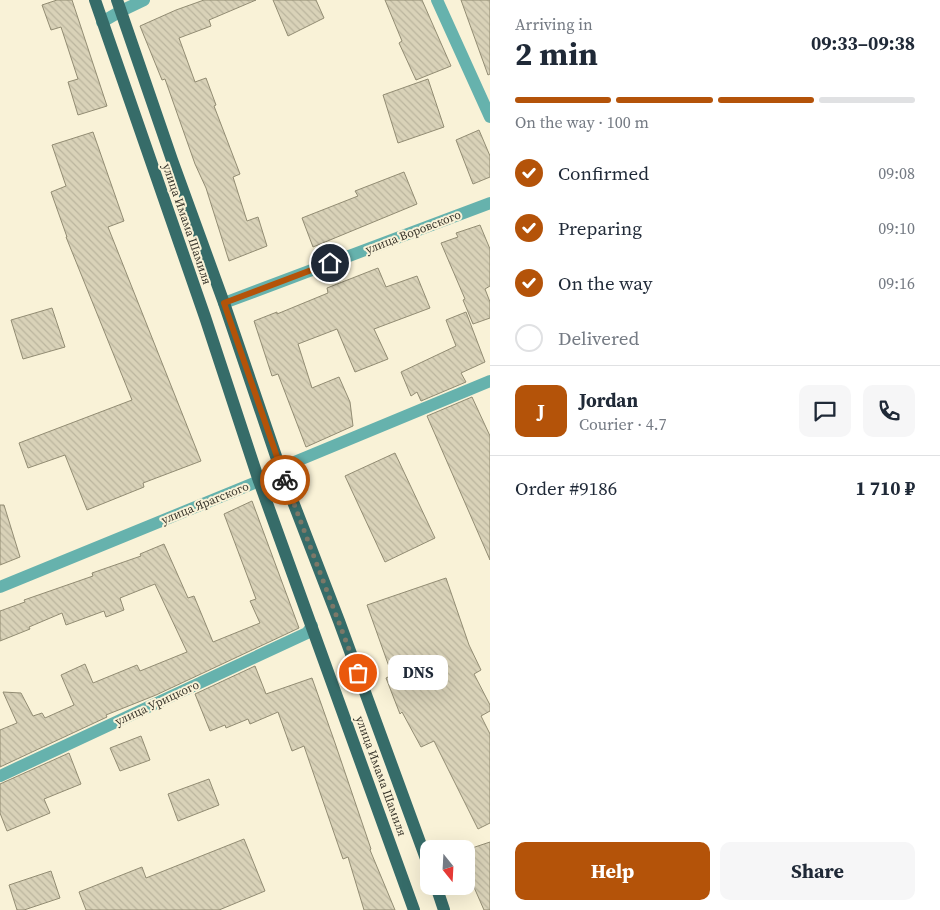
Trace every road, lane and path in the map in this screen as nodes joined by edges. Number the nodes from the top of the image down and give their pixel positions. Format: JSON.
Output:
{"nodes":[{"id":1,"x":95,"y":0,"type":"edge"},
{"id":2,"x":144,"y":0,"type":"edge"},
{"id":3,"x":438,"y":0,"type":"edge"},
{"id":4,"x":119,"y":5,"type":"edge"},
{"id":5,"x":102,"y":22,"type":"junction"},
{"id":6,"x":490,"y":117,"type":"edge"},
{"id":7,"x":490,"y":203,"type":"edge"},
{"id":8,"x":224,"y":303,"type":"junction"},
{"id":9,"x":490,"y":381,"type":"edge"},
{"id":10,"x":280,"y":468,"type":"junction"},
{"id":11,"x":259,"y":481,"type":"junction"},
{"id":12,"x":0,"y":587,"type":"edge"},
{"id":13,"x":312,"y":626,"type":"junction"},
{"id":14,"x":0,"y":776,"type":"edge"},
{"id":15,"x":420,"y":842,"type":"edge"},
{"id":16,"x":439,"y":895,"type":"edge"},
{"id":17,"x":414,"y":910,"type":"edge"},
{"id":18,"x":444,"y":910,"type":"edge"}],
"edges":[{"from":1,"to":5,"type":"main road","name":"улица Имама Шамиля"},
{"from":2,"to":4,"type":"street"},
{"from":3,"to":6,"type":"street"},
{"from":4,"to":5,"type":"street"},
{"from":4,"to":8,"type":"main road","name":"улица Имама Шамиля"},
{"from":5,"to":11,"type":"main road","name":"улица Имама Шамиля"},
{"from":7,"to":8,"type":"street","name":"улица Воровского"},
{"from":8,"to":10,"type":"main road","name":"улица Имама Шамиля"},
{"from":9,"to":10,"type":"street","name":"улица Ярагского"},
{"from":10,"to":11,"type":"street","name":"улица Ярагского"},
{"from":10,"to":15,"type":"main road","name":"улица Имама Шамиля"},
{"from":11,"to":12,"type":"street","name":"улица Ярагского"},
{"from":11,"to":13,"type":"main road","name":"улица Имама Шамиля"},
{"from":13,"to":14,"type":"street","name":"улица Урицкого"},
{"from":13,"to":17,"type":"main road","name":"улица Имама Шамиля"},
{"from":16,"to":18,"type":"main road"}]}
